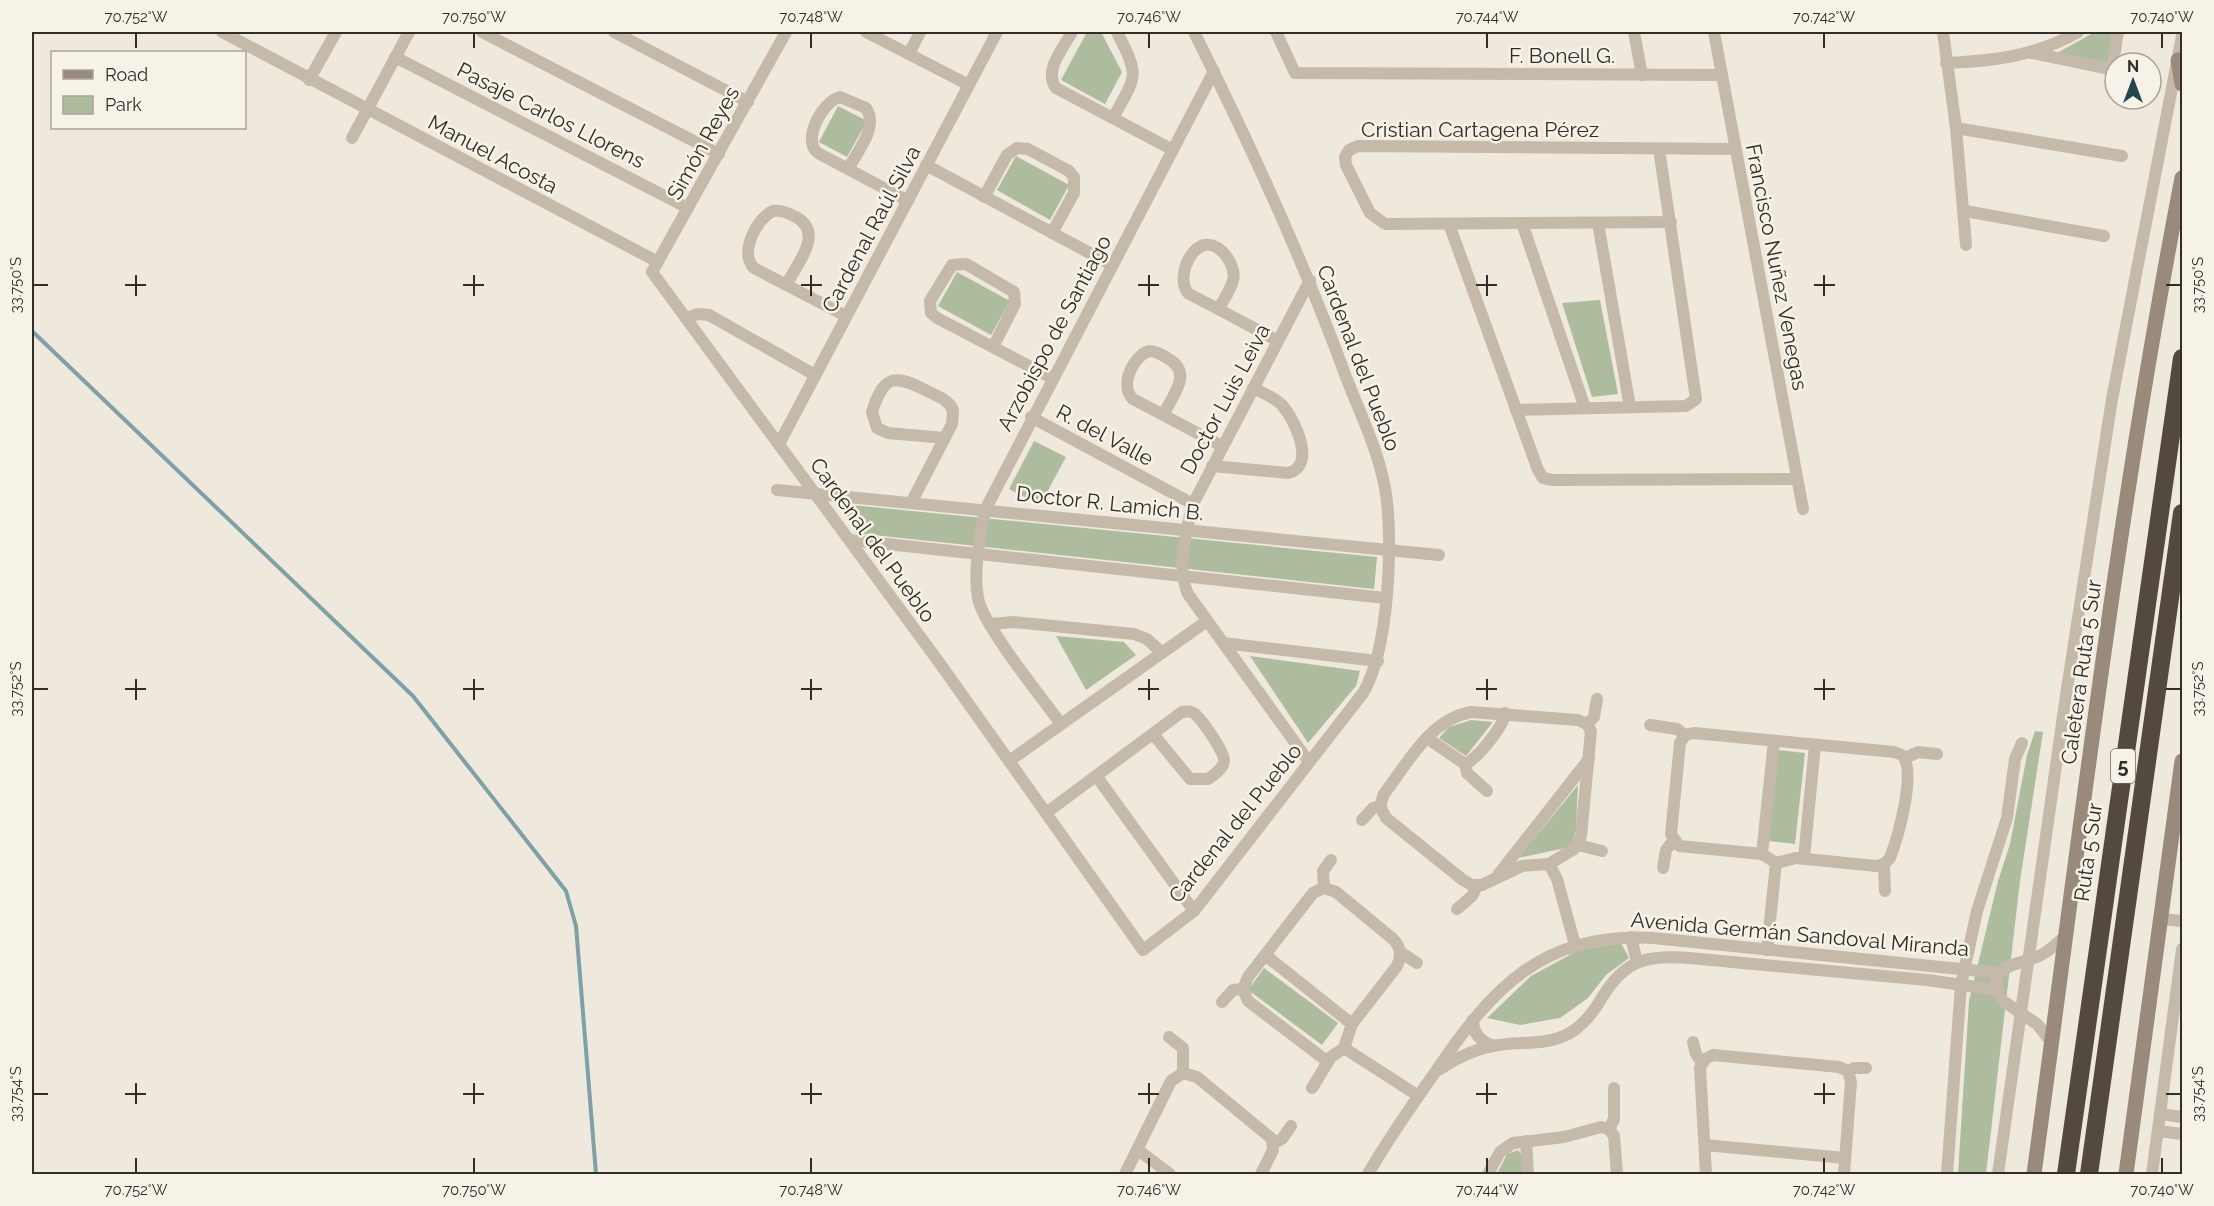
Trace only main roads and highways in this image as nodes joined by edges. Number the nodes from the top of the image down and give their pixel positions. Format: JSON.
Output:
{"nodes":[{"id":1,"x":2178,"y":60,"type":"road end"},
{"id":2,"x":2182,"y":84,"type":"edge"},
{"id":3,"x":2182,"y":178,"type":"edge"},
{"id":4,"x":2182,"y":358,"type":"edge"},
{"id":5,"x":2182,"y":513,"type":"edge"},
{"id":6,"x":2182,"y":761,"type":"edge"},
{"id":7,"x":2034,"y":1174,"type":"edge"},
{"id":8,"x":2066,"y":1174,"type":"edge"},
{"id":9,"x":2090,"y":1174,"type":"edge"},
{"id":10,"x":2126,"y":1174,"type":"edge"}],
"edges":[{"from":1,"to":2,"type":"main road"},
{"from":3,"to":7,"type":"main road","name":"Caletera Ruta 5 Sur"},
{"from":4,"to":8,"type":"highway","name":"Ruta 5 Sur","number":"5"},
{"from":5,"to":9,"type":"highway","number":"5"},
{"from":6,"to":10,"type":"main road"}]}
